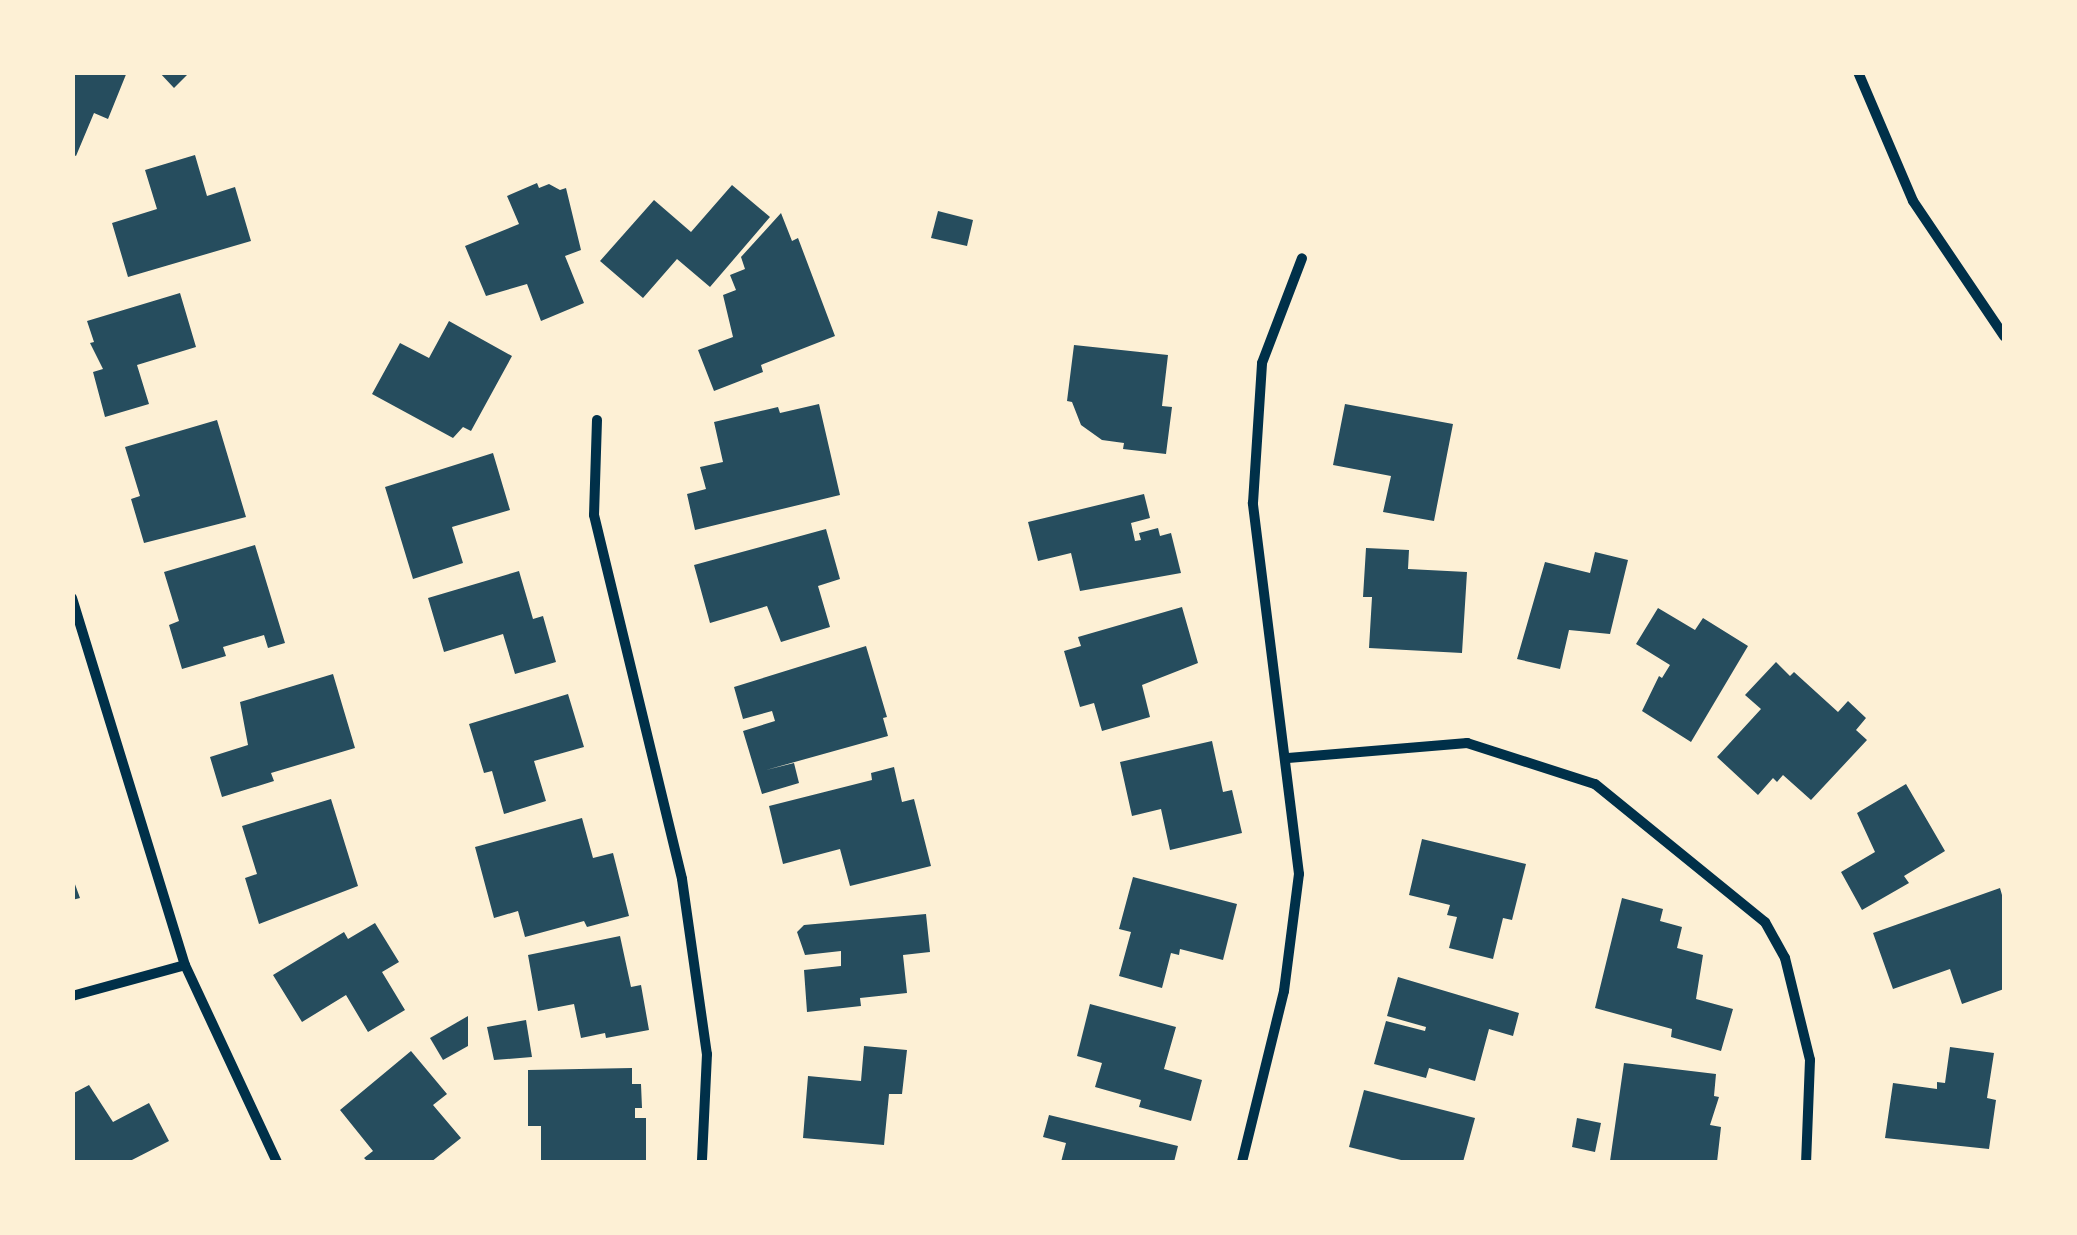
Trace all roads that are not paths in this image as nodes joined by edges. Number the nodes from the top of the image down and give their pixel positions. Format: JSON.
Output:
{"nodes":[{"id":1,"x":1858,"y":72,"type":"edge"},
{"id":2,"x":1302,"y":258,"type":"dead end"},
{"id":3,"x":2004,"y":336,"type":"edge"},
{"id":4,"x":598,"y":420,"type":"dead end"},
{"id":5,"x":72,"y":598,"type":"edge"},
{"id":6,"x":1288,"y":758,"type":"junction"},
{"id":7,"x":185,"y":965,"type":"junction"},
{"id":8,"x":72,"y":996,"type":"edge"},
{"id":9,"x":277,"y":1162,"type":"edge"},
{"id":10,"x":702,"y":1162,"type":"edge"},
{"id":11,"x":1242,"y":1162,"type":"edge"},
{"id":12,"x":1806,"y":1162,"type":"edge"}],
"edges":[{"from":1,"to":3,"type":"street"},
{"from":2,"to":6,"type":"street"},
{"from":4,"to":10,"type":"street"},
{"from":5,"to":7,"type":"street"},
{"from":6,"to":11,"type":"street"},
{"from":6,"to":12,"type":"street"},
{"from":7,"to":8,"type":"street"},
{"from":7,"to":9,"type":"street"}]}
